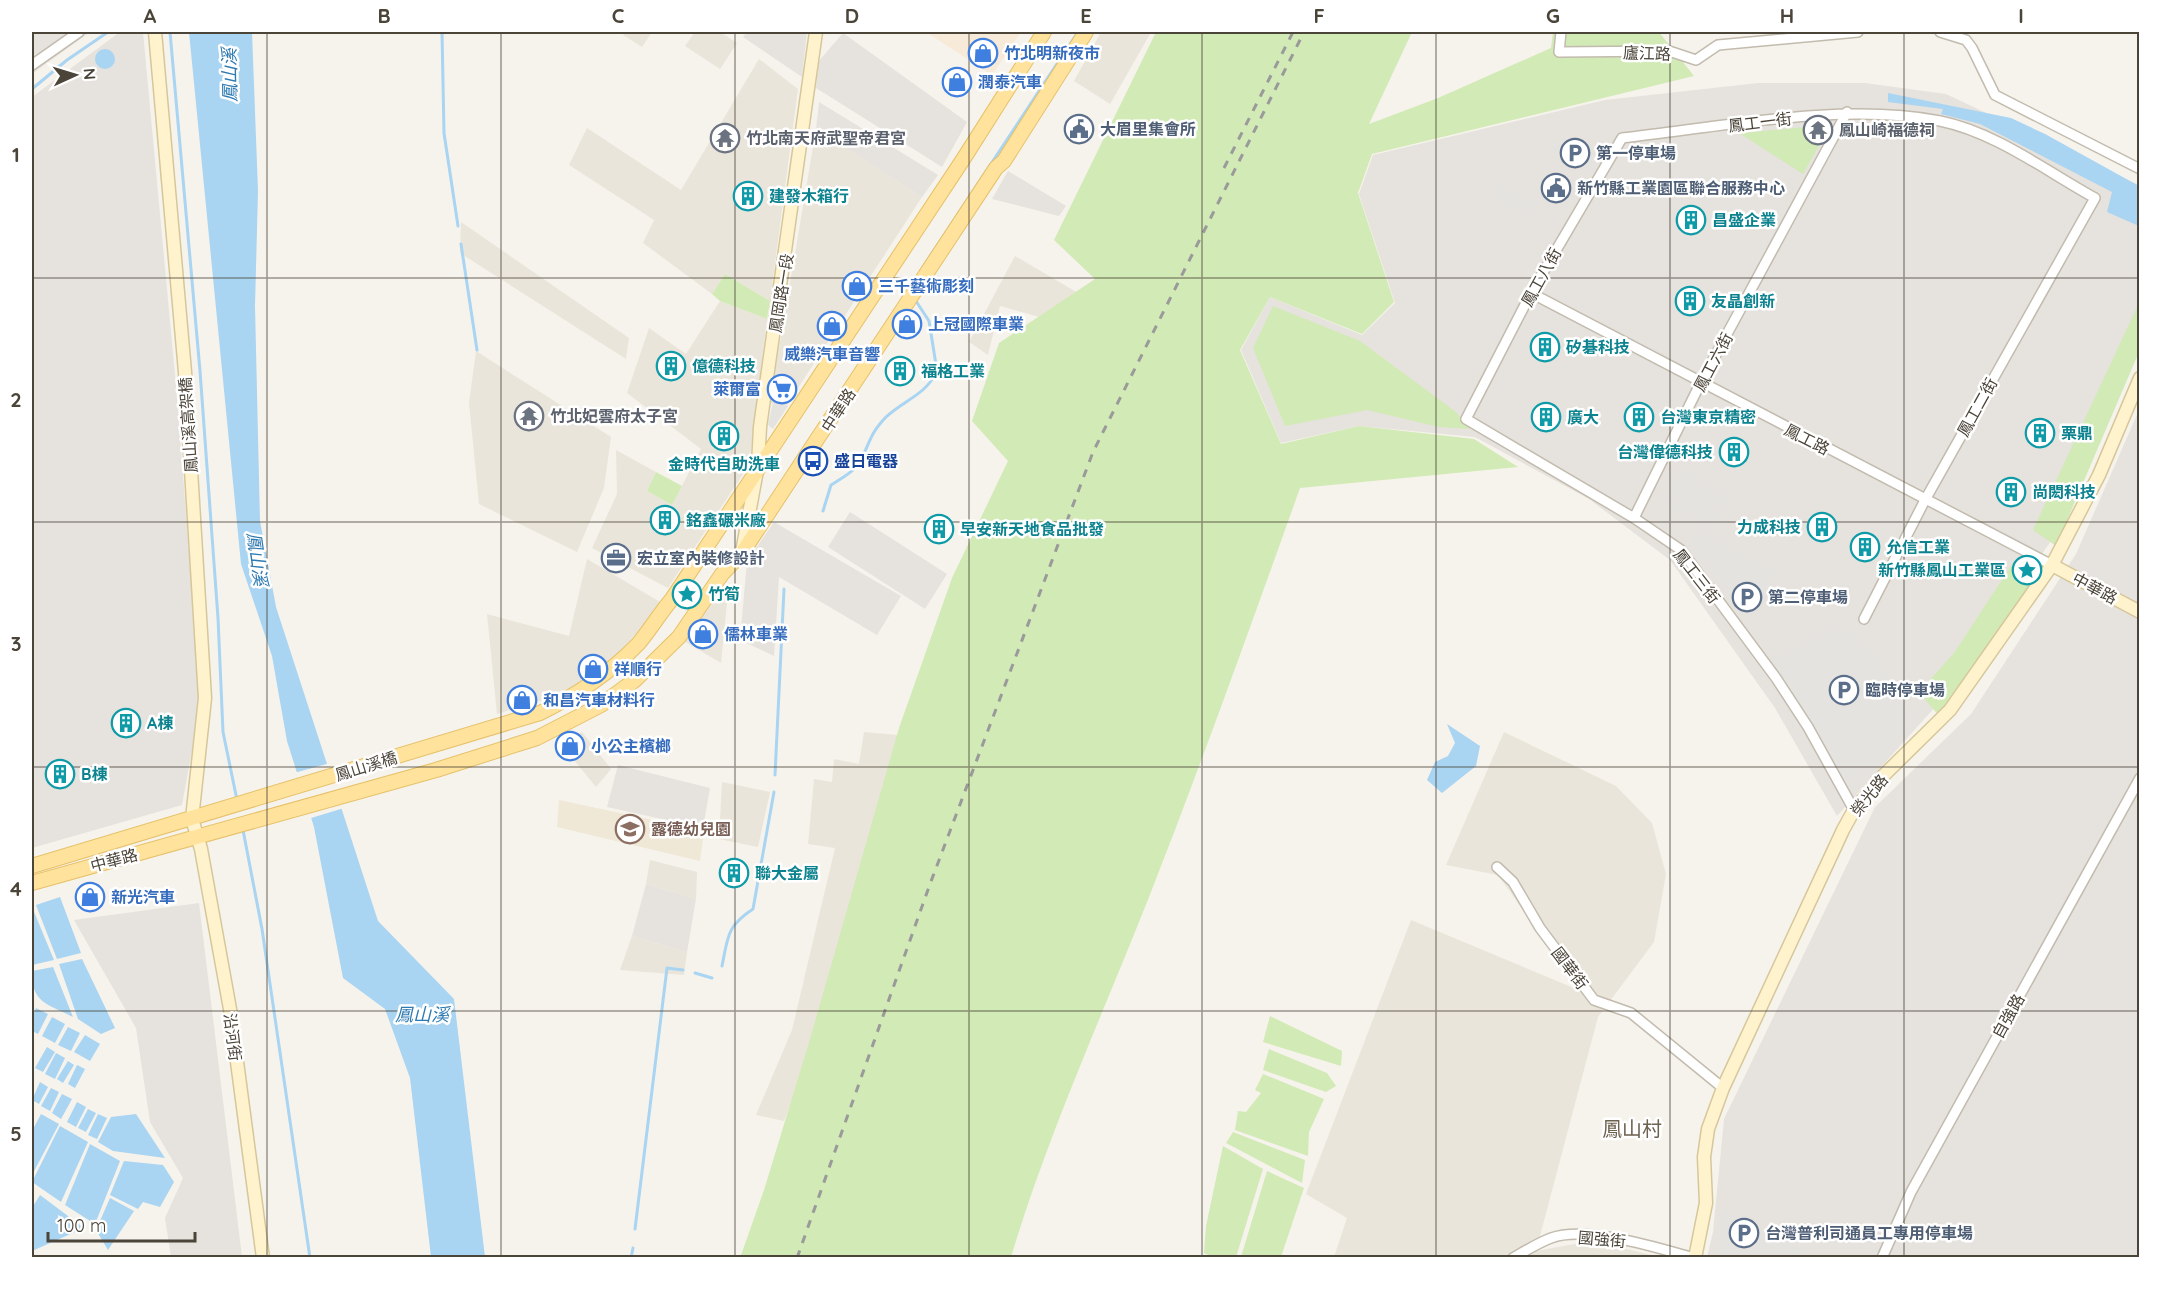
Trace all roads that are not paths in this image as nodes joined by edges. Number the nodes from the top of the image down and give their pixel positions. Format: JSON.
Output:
{"nodes":[{"id":1,"x":79,"y":32,"type":"edge"},
{"id":2,"x":155,"y":32,"type":"edge"},
{"id":3,"x":816,"y":32,"type":"edge"},
{"id":4,"x":1044,"y":32,"type":"edge"},
{"id":5,"x":1086,"y":32,"type":"edge"},
{"id":6,"x":1561,"y":32,"type":"edge"},
{"id":7,"x":1858,"y":32,"type":"edge"},
{"id":8,"x":1940,"y":32,"type":"edge"},
{"id":9,"x":32,"y":65,"type":"edge"},
{"id":10,"x":1847,"y":112,"type":"junction"},
{"id":11,"x":1622,"y":138,"type":"joint"},
{"id":12,"x":2139,"y":169,"type":"edge"},
{"id":13,"x":2095,"y":198,"type":"joint"},
{"id":14,"x":1531,"y":293,"type":"junction"},
{"id":15,"x":2139,"y":378,"type":"edge"},
{"id":16,"x":1700,"y":384,"type":"junction"},
{"id":17,"x":1466,"y":419,"type":"joint"},
{"id":18,"x":758,"y":465,"type":"junction"},
{"id":19,"x":1925,"y":500,"type":"junction"},
{"id":20,"x":1634,"y":518,"type":"junction"},
{"id":21,"x":742,"y":553,"type":"junction"},
{"id":22,"x":2052,"y":565,"type":"junction"},
{"id":23,"x":2139,"y":612,"type":"edge"},
{"id":24,"x":1864,"y":619,"type":"dead end"},
{"id":25,"x":537,"y":738,"type":"joint"},
{"id":26,"x":2139,"y":778,"type":"edge"},
{"id":27,"x":1854,"y":810,"type":"junction"},
{"id":28,"x":192,"y":819,"type":"junction"},
{"id":29,"x":197,"y":838,"type":"junction"},
{"id":30,"x":32,"y":866,"type":"edge"},
{"id":31,"x":1497,"y":867,"type":"dead end"},
{"id":32,"x":32,"y":883,"type":"edge"},
{"id":33,"x":1723,"y":1088,"type":"junction"},
{"id":34,"x":262,"y":1257,"type":"edge"},
{"id":35,"x":1513,"y":1257,"type":"edge"},
{"id":36,"x":1694,"y":1257,"type":"edge"},
{"id":37,"x":1882,"y":1257,"type":"edge"}],
"edges":[{"from":1,"to":9,"type":"street"},
{"from":2,"to":28,"type":"street","name":"鳳山溪高架橋"},
{"from":3,"to":18,"type":"street","name":"鳳岡路一段"},
{"from":4,"to":18,"type":"main road"},
{"from":5,"to":21,"type":"main road","name":"中華路"},
{"from":6,"to":7,"type":"street","name":"廬江路"},
{"from":8,"to":12,"type":"street"},
{"from":10,"to":11,"type":"street","name":"鳳工一街"},
{"from":10,"to":13,"type":"street","name":"鳳工一街"},
{"from":10,"to":16,"type":"street","name":"鳳工六街"},
{"from":11,"to":14,"type":"street","name":"鳳工八街"},
{"from":13,"to":19,"type":"street","name":"鳳工二街"},
{"from":14,"to":16,"type":"street","name":"鳳工路"},
{"from":14,"to":17,"type":"street","name":"鳳工八街"},
{"from":15,"to":22,"type":"street","name":"榮光路"},
{"from":16,"to":19,"type":"street","name":"鳳工路"},
{"from":16,"to":20,"type":"street","name":"鳳工六街"},
{"from":17,"to":20,"type":"street","name":"鳳工三街"},
{"from":18,"to":21,"type":"street","name":"鳳岡路一段"},
{"from":18,"to":28,"type":"main road","name":"鳳山溪橋"},
{"from":19,"to":22,"type":"street","name":"鳳工路"},
{"from":19,"to":24,"type":"street","name":"鳳工二街"},
{"from":20,"to":27,"type":"street","name":"鳳工三街"},
{"from":21,"to":25,"type":"main road","name":"中華路"},
{"from":22,"to":23,"type":"street","name":"中華路"},
{"from":22,"to":27,"type":"street","name":"榮光路"},
{"from":25,"to":29,"type":"main road","name":"鳳山溪橋"},
{"from":26,"to":37,"type":"street","name":"自強路"},
{"from":27,"to":33,"type":"street","name":"榮光路"},
{"from":28,"to":29,"type":"street","name":"沿河街"},
{"from":28,"to":30,"type":"main road","name":"中華路"},
{"from":29,"to":32,"type":"main road","name":"中華路"},
{"from":29,"to":34,"type":"street","name":"沿河街"},
{"from":31,"to":33,"type":"street","name":"國華街"},
{"from":33,"to":36,"type":"street","name":"榮光路"},
{"from":35,"to":36,"type":"street","name":"國強街"}]}
